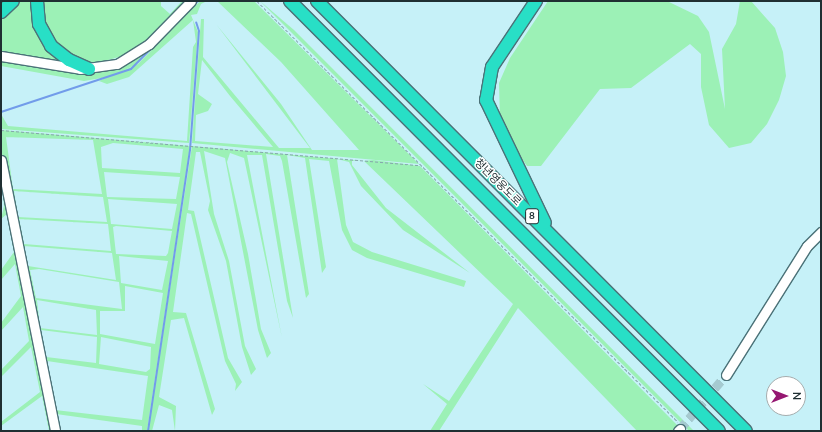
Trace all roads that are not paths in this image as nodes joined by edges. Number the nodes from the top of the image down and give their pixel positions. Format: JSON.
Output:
{"nodes":[{"id":1,"x":13,"y":1,"type":"edge"},
{"id":2,"x":37,"y":1,"type":"edge"},
{"id":3,"x":191,"y":1,"type":"edge"},
{"id":4,"x":290,"y":1,"type":"edge"},
{"id":5,"x":317,"y":1,"type":"edge"},
{"id":6,"x":536,"y":1,"type":"edge"},
{"id":7,"x":1,"y":12,"type":"edge"},
{"id":8,"x":1,"y":56,"type":"edge"},
{"id":9,"x":89,"y":69,"type":"junction"},
{"id":10,"x":1,"y":160,"type":"edge"},
{"id":11,"x":821,"y":232,"type":"edge"},
{"id":12,"x":559,"y":244,"type":"junction"},
{"id":13,"x":726,"y":375,"type":"tunnel mouth"},
{"id":14,"x":55,"y":431,"type":"edge"},
{"id":15,"x":719,"y":431,"type":"edge"},
{"id":16,"x":746,"y":431,"type":"edge"}],
"edges":[{"from":1,"to":7,"type":"highway"},
{"from":2,"to":9,"type":"highway"},
{"from":3,"to":9,"type":"street"},
{"from":4,"to":15,"type":"highway","name":"청년영웅도로","number":"8"},
{"from":5,"to":12,"type":"highway","name":"청년영웅도로","number":"8"},
{"from":6,"to":12,"type":"highway"},
{"from":8,"to":9,"type":"street"},
{"from":10,"to":14,"type":"street"},
{"from":11,"to":13,"type":"street"},
{"from":12,"to":16,"type":"highway","name":"청년영웅도로","number":"8"}]}
